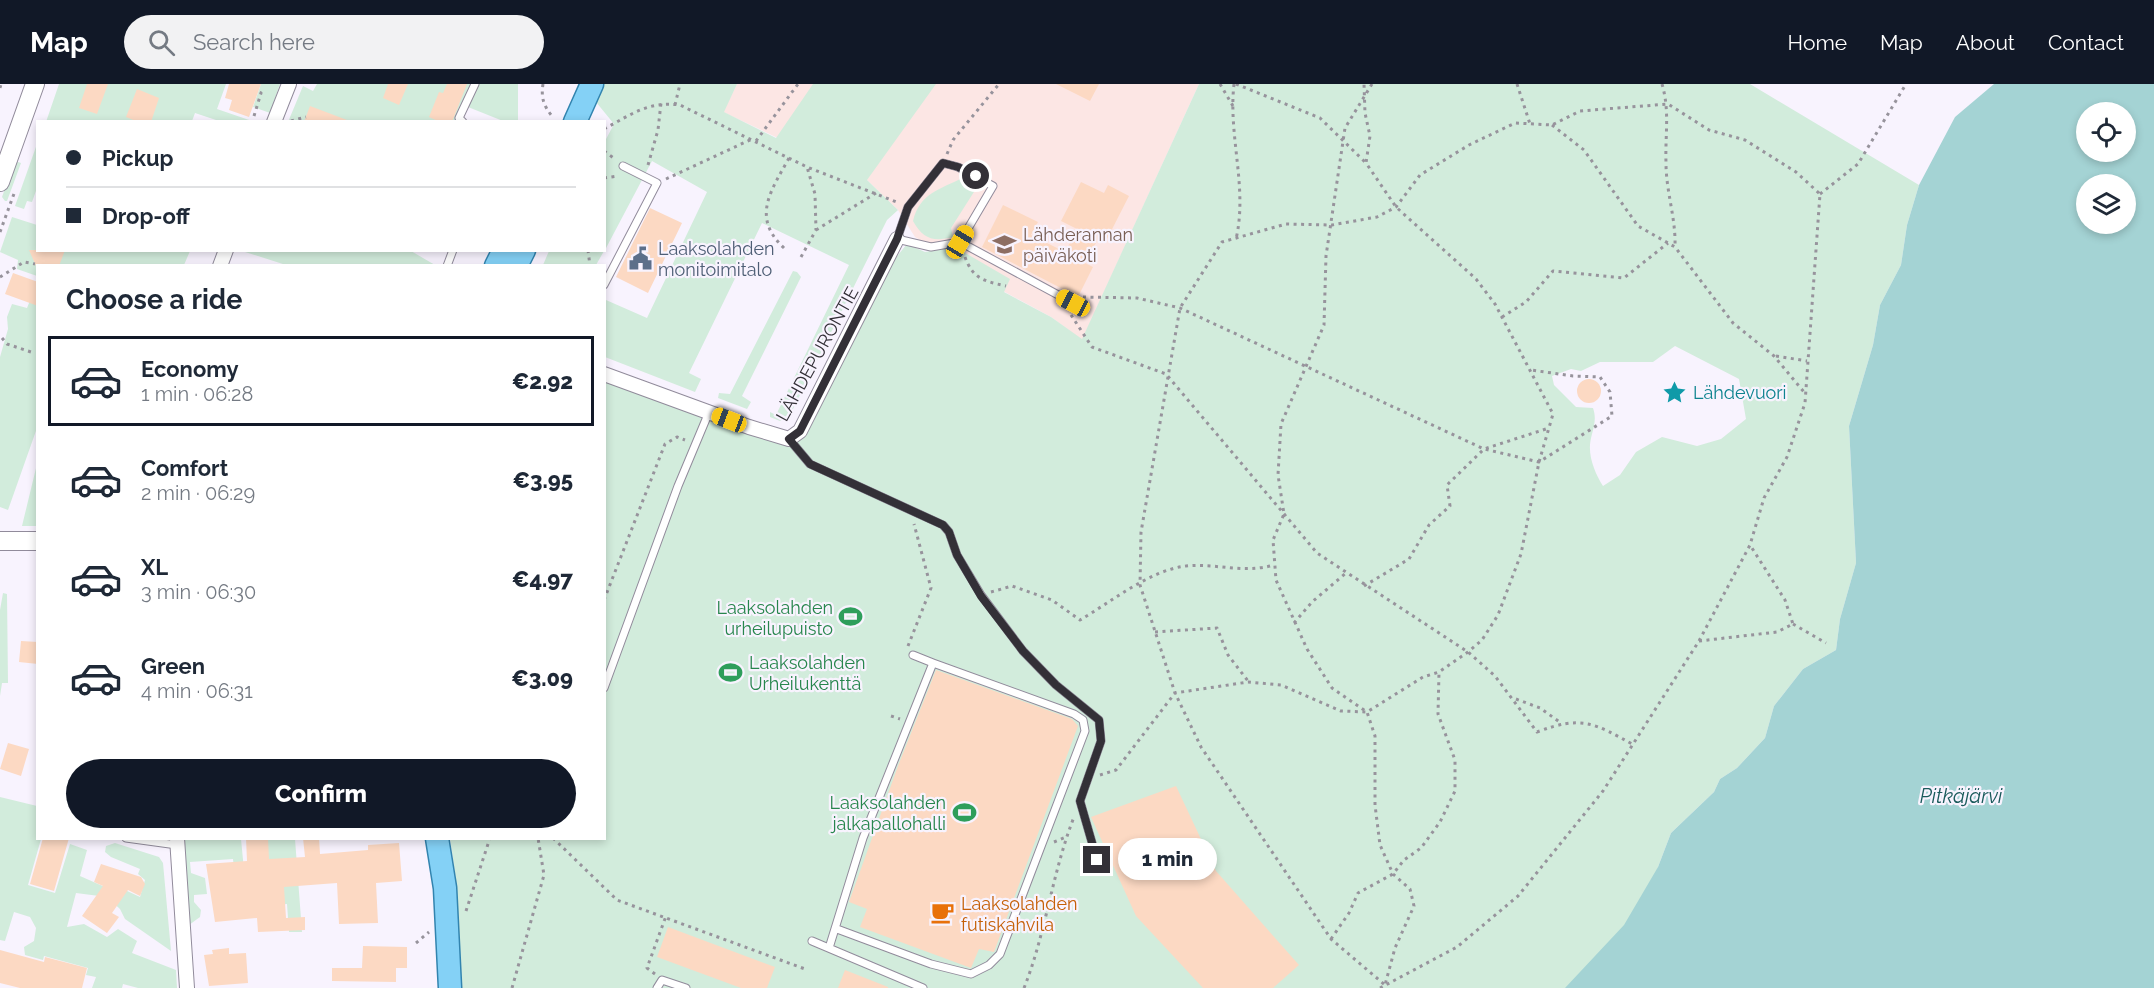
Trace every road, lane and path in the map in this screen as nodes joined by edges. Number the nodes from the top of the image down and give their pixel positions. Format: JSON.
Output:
{"nodes":[{"id":1,"x":36,"y":84,"type":"edge"},
{"id":2,"x":289,"y":84,"type":"edge"},
{"id":3,"x":475,"y":84,"type":"edge"},
{"id":4,"x":543,"y":84,"type":"edge"},
{"id":5,"x":592,"y":84,"type":"edge"},
{"id":6,"x":680,"y":84,"type":"edge"},
{"id":7,"x":798,"y":84,"type":"edge"},
{"id":8,"x":992,"y":84,"type":"edge"},
{"id":9,"x":1220,"y":84,"type":"edge"},
{"id":10,"x":1235,"y":84,"type":"edge"},
{"id":11,"x":1364,"y":84,"type":"edge"},
{"id":12,"x":1372,"y":84,"type":"edge"},
{"id":13,"x":1517,"y":84,"type":"edge"},
{"id":14,"x":1662,"y":84,"type":"edge"},
{"id":15,"x":1906,"y":84,"type":"edge"},
{"id":16,"x":998,"y":85,"type":"edge"},
{"id":17,"x":1366,"y":90,"type":"junction"},
{"id":18,"x":258,"y":92,"type":"dead end"},
{"id":19,"x":662,"y":103,"type":"junction"},
{"id":20,"x":1668,"y":104,"type":"junction"},
{"id":21,"x":675,"y":105,"type":"junction"},
{"id":22,"x":1233,"y":106,"type":"junction"},
{"id":23,"x":254,"y":116,"type":"dead end"},
{"id":24,"x":552,"y":116,"type":"dead end"},
{"id":25,"x":306,"y":117,"type":"dead end"},
{"id":26,"x":275,"y":120,"type":"edge"},
{"id":27,"x":297,"y":120,"type":"edge"},
{"id":28,"x":461,"y":120,"type":"edge"},
{"id":29,"x":576,"y":120,"type":"edge"},
{"id":30,"x":1530,"y":124,"type":"junction"},
{"id":31,"x":1552,"y":125,"type":"junction"},
{"id":32,"x":606,"y":128,"type":"edge"},
{"id":33,"x":754,"y":140,"type":"junction"},
{"id":34,"x":1343,"y":141,"type":"junction"},
{"id":35,"x":789,"y":158,"type":"junction"},
{"id":36,"x":943,"y":163,"type":"junction"},
{"id":37,"x":1366,"y":163,"type":"junction"},
{"id":38,"x":623,"y":165,"type":"dead end"},
{"id":39,"x":807,"y":167,"type":"junction"},
{"id":40,"x":644,"y":177,"type":"junction"},
{"id":41,"x":0,"y":182,"type":"edge"},
{"id":42,"x":657,"y":183,"type":"junction"},
{"id":43,"x":876,"y":193,"type":"junction"},
{"id":44,"x":1820,"y":194,"type":"junction"},
{"id":45,"x":908,"y":207,"type":"junction"},
{"id":46,"x":1396,"y":207,"type":"junction"},
{"id":47,"x":1332,"y":225,"type":"junction"},
{"id":48,"x":816,"y":230,"type":"junction"},
{"id":49,"x":897,"y":239,"type":"junction"},
{"id":50,"x":1236,"y":239,"type":"junction"},
{"id":51,"x":960,"y":242,"type":"junction"},
{"id":52,"x":1668,"y":243,"type":"junction"},
{"id":53,"x":1674,"y":247,"type":"junction"},
{"id":54,"x":784,"y":248,"type":"dead end"},
{"id":55,"x":801,"y":257,"type":"dead end"},
{"id":56,"x":35,"y":264,"type":"dead end"},
{"id":57,"x":0,"y":277,"type":"edge"},
{"id":58,"x":606,"y":281,"type":"edge"},
{"id":59,"x":1006,"y":286,"type":"dead end"},
{"id":60,"x":1073,"y":303,"type":"junction"},
{"id":61,"x":1180,"y":309,"type":"junction"},
{"id":62,"x":1502,"y":317,"type":"junction"},
{"id":63,"x":2,"y":338,"type":"dead end"},
{"id":64,"x":31,"y":352,"type":"dead end"},
{"id":65,"x":1774,"y":356,"type":"junction"},
{"id":66,"x":1808,"y":361,"type":"junction"},
{"id":67,"x":1308,"y":366,"type":"junction"},
{"id":68,"x":1531,"y":370,"type":"junction"},
{"id":69,"x":1166,"y":374,"type":"junction"},
{"id":70,"x":606,"y":375,"type":"edge"},
{"id":71,"x":1805,"y":393,"type":"junction"},
{"id":72,"x":709,"y":412,"type":"junction"},
{"id":73,"x":1549,"y":428,"type":"junction"},
{"id":74,"x":789,"y":439,"type":"junction"},
{"id":75,"x":695,"y":444,"type":"junction"},
{"id":76,"x":1484,"y":449,"type":"junction"},
{"id":77,"x":1539,"y":462,"type":"junction"},
{"id":78,"x":1284,"y":514,"type":"junction"},
{"id":79,"x":910,"y":517,"type":"dead end"},
{"id":80,"x":0,"y":541,"type":"edge"},
{"id":81,"x":36,"y":541,"type":"edge"},
{"id":82,"x":1750,"y":545,"type":"junction"},
{"id":83,"x":1275,"y":564,"type":"junction"},
{"id":84,"x":1346,"y":573,"type":"junction"},
{"id":85,"x":1140,"y":585,"type":"junction"},
{"id":86,"x":1364,"y":586,"type":"junction"},
{"id":87,"x":606,"y":595,"type":"edge"},
{"id":88,"x":981,"y":596,"type":"junction"},
{"id":89,"x":1294,"y":623,"type":"junction"},
{"id":90,"x":1793,"y":624,"type":"junction"},
{"id":91,"x":1155,"y":632,"type":"junction"},
{"id":92,"x":1699,"y":641,"type":"junction"},
{"id":93,"x":1826,"y":643,"type":"dead end"},
{"id":94,"x":910,"y":652,"type":"joint"},
{"id":95,"x":1467,"y":652,"type":"junction"},
{"id":96,"x":933,"y":663,"type":"junction"},
{"id":97,"x":1439,"y":672,"type":"junction"},
{"id":98,"x":1248,"y":682,"type":"junction"},
{"id":99,"x":606,"y":683,"type":"edge"},
{"id":100,"x":1175,"y":693,"type":"junction"},
{"id":101,"x":1514,"y":699,"type":"junction"},
{"id":102,"x":1366,"y":712,"type":"junction"},
{"id":103,"x":1561,"y":723,"type":"junction"},
{"id":104,"x":1634,"y":745,"type":"junction"},
{"id":105,"x":1087,"y":779,"type":"junction"},
{"id":106,"x":1080,"y":801,"type":"junction"},
{"id":107,"x":152,"y":840,"type":"edge"},
{"id":108,"x":437,"y":840,"type":"edge"},
{"id":109,"x":489,"y":840,"type":"edge"},
{"id":110,"x":538,"y":840,"type":"edge"},
{"id":111,"x":555,"y":840,"type":"edge"},
{"id":112,"x":177,"y":842,"type":"edge"},
{"id":113,"x":1097,"y":860,"type":"dead end"},
{"id":114,"x":1393,"y":874,"type":"junction"},
{"id":115,"x":466,"y":912,"type":"dead end"},
{"id":116,"x":666,"y":916,"type":"junction"},
{"id":117,"x":837,"y":929,"type":"junction"},
{"id":118,"x":1331,"y":939,"type":"junction"},
{"id":119,"x":812,"y":940,"type":"dead end"},
{"id":120,"x":829,"y":948,"type":"junction"},
{"id":121,"x":805,"y":969,"type":"dead end"},
{"id":122,"x":662,"y":980,"type":"junction"},
{"id":123,"x":1384,"y":986,"type":"junction"},
{"id":124,"x":187,"y":988,"type":"edge"},
{"id":125,"x":450,"y":988,"type":"edge"},
{"id":126,"x":512,"y":988,"type":"edge"},
{"id":127,"x":657,"y":988,"type":"edge"},
{"id":128,"x":686,"y":988,"type":"edge"},
{"id":129,"x":923,"y":988,"type":"edge"},
{"id":130,"x":1024,"y":988,"type":"edge"},
{"id":131,"x":1380,"y":988,"type":"edge"}],
"edges":[{"from":1,"to":41,"type":"street"},
{"from":2,"to":26,"type":"street"},
{"from":3,"to":28,"type":"lane"},
{"from":4,"to":24,"type":"path"},
{"from":5,"to":29,"type":"main road"},
{"from":6,"to":21,"type":"path"},
{"from":7,"to":33,"type":"path"},
{"from":8,"to":16,"type":"path"},
{"from":9,"to":22,"type":"path"},
{"from":10,"to":22,"type":"path"},
{"from":10,"to":34,"type":"path"},
{"from":11,"to":17,"type":"path"},
{"from":12,"to":17,"type":"path"},
{"from":13,"to":30,"type":"path"},
{"from":14,"to":20,"type":"path"},
{"from":15,"to":44,"type":"path"},
{"from":16,"to":36,"type":"path"},
{"from":17,"to":34,"type":"path"},
{"from":17,"to":37,"type":"path"},
{"from":18,"to":23,"type":"path"},
{"from":19,"to":21,"type":"path"},
{"from":19,"to":32,"type":"path"},
{"from":19,"to":40,"type":"path"},
{"from":20,"to":31,"type":"path"},
{"from":20,"to":44,"type":"path"},
{"from":20,"to":53,"type":"path"},
{"from":21,"to":33,"type":"path"},
{"from":22,"to":50,"type":"path"},
{"from":25,"to":27,"type":"path"},
{"from":30,"to":31,"type":"path"},
{"from":30,"to":46,"type":"path"},
{"from":31,"to":52,"type":"path"},
{"from":33,"to":35,"type":"path"},
{"from":33,"to":42,"type":"path"},
{"from":34,"to":37,"type":"path"},
{"from":34,"to":47,"type":"path"},
{"from":35,"to":39,"type":"path"},
{"from":35,"to":54,"type":"path"},
{"from":36,"to":45,"type":"lane"},
{"from":36,"to":51,"type":"lane"},
{"from":37,"to":46,"type":"path"},
{"from":38,"to":40,"type":"lane"},
{"from":39,"to":43,"type":"path"},
{"from":39,"to":48,"type":"path"},
{"from":40,"to":42,"type":"lane"},
{"from":42,"to":58,"type":"lane"},
{"from":43,"to":45,"type":"path"},
{"from":43,"to":48,"type":"path"},
{"from":44,"to":66,"type":"path"},
{"from":45,"to":49,"type":"lane"},
{"from":46,"to":47,"type":"path"},
{"from":46,"to":62,"type":"path"},
{"from":47,"to":50,"type":"path"},
{"from":47,"to":67,"type":"path"},
{"from":48,"to":55,"type":"path"},
{"from":49,"to":51,"type":"lane"},
{"from":49,"to":74,"type":"street","name":"LÄHDEPURONTIE"},
{"from":50,"to":61,"type":"path"},
{"from":51,"to":59,"type":"path"},
{"from":51,"to":60,"type":"lane"},
{"from":52,"to":53,"type":"path"},
{"from":52,"to":62,"type":"path"},
{"from":53,"to":65,"type":"path"},
{"from":56,"to":57,"type":"path"},
{"from":60,"to":61,"type":"path"},
{"from":60,"to":69,"type":"path"},
{"from":61,"to":67,"type":"path"},
{"from":61,"to":69,"type":"path"},
{"from":62,"to":68,"type":"path"},
{"from":63,"to":64,"type":"path"},
{"from":65,"to":66,"type":"path"},
{"from":65,"to":71,"type":"path"},
{"from":66,"to":71,"type":"path"},
{"from":67,"to":76,"type":"path"},
{"from":67,"to":78,"type":"path"},
{"from":68,"to":73,"type":"path"},
{"from":68,"to":77,"type":"path"},
{"from":69,"to":78,"type":"path"},
{"from":69,"to":85,"type":"path"},
{"from":70,"to":72,"type":"street","name":"LÄHDEPURONTIE"},
{"from":71,"to":82,"type":"path"},
{"from":72,"to":74,"type":"street","name":"LÄHDEPURONTIE"},
{"from":72,"to":75,"type":"lane"},
{"from":73,"to":76,"type":"path"},
{"from":73,"to":77,"type":"path"},
{"from":74,"to":88,"type":"lane"},
{"from":75,"to":87,"type":"path"},
{"from":75,"to":99,"type":"lane"},
{"from":76,"to":77,"type":"path"},
{"from":76,"to":86,"type":"path"},
{"from":77,"to":95,"type":"path"},
{"from":78,"to":83,"type":"path"},
{"from":78,"to":84,"type":"path"},
{"from":79,"to":94,"type":"path"},
{"from":80,"to":81,"type":"street"},
{"from":82,"to":90,"type":"path"},
{"from":82,"to":92,"type":"path"},
{"from":83,"to":85,"type":"path"},
{"from":83,"to":89,"type":"path"},
{"from":84,"to":86,"type":"path"},
{"from":84,"to":89,"type":"path"},
{"from":85,"to":88,"type":"path"},
{"from":85,"to":91,"type":"path"},
{"from":86,"to":95,"type":"path"},
{"from":88,"to":105,"type":"lane"},
{"from":89,"to":102,"type":"path"},
{"from":90,"to":92,"type":"path"},
{"from":90,"to":93,"type":"path"},
{"from":91,"to":98,"type":"path"},
{"from":91,"to":100,"type":"path"},
{"from":92,"to":104,"type":"path"},
{"from":94,"to":96,"type":"lane"},
{"from":95,"to":97,"type":"path"},
{"from":95,"to":101,"type":"path"},
{"from":96,"to":117,"type":"lane"},
{"from":96,"to":117,"type":"lane"},
{"from":97,"to":102,"type":"path"},
{"from":97,"to":114,"type":"path"},
{"from":98,"to":100,"type":"path"},
{"from":98,"to":102,"type":"path"},
{"from":100,"to":105,"type":"path"},
{"from":100,"to":118,"type":"path"},
{"from":101,"to":103,"type":"path"},
{"from":101,"to":103,"type":"path"},
{"from":102,"to":114,"type":"path"},
{"from":103,"to":104,"type":"path"},
{"from":104,"to":123,"type":"path"},
{"from":105,"to":106,"type":"lane"},
{"from":106,"to":113,"type":"lane"},
{"from":106,"to":130,"type":"path"},
{"from":107,"to":112,"type":"lane"},
{"from":108,"to":125,"type":"main road"},
{"from":109,"to":115,"type":"path"},
{"from":110,"to":126,"type":"path"},
{"from":111,"to":116,"type":"path"},
{"from":112,"to":124,"type":"street"},
{"from":114,"to":118,"type":"path"},
{"from":114,"to":123,"type":"path"},
{"from":116,"to":121,"type":"path"},
{"from":116,"to":122,"type":"path"},
{"from":117,"to":120,"type":"lane"},
{"from":118,"to":123,"type":"path"},
{"from":119,"to":120,"type":"lane"},
{"from":120,"to":129,"type":"lane"},
{"from":122,"to":127,"type":"lane"},
{"from":122,"to":128,"type":"lane"},
{"from":123,"to":131,"type":"path"}]}
